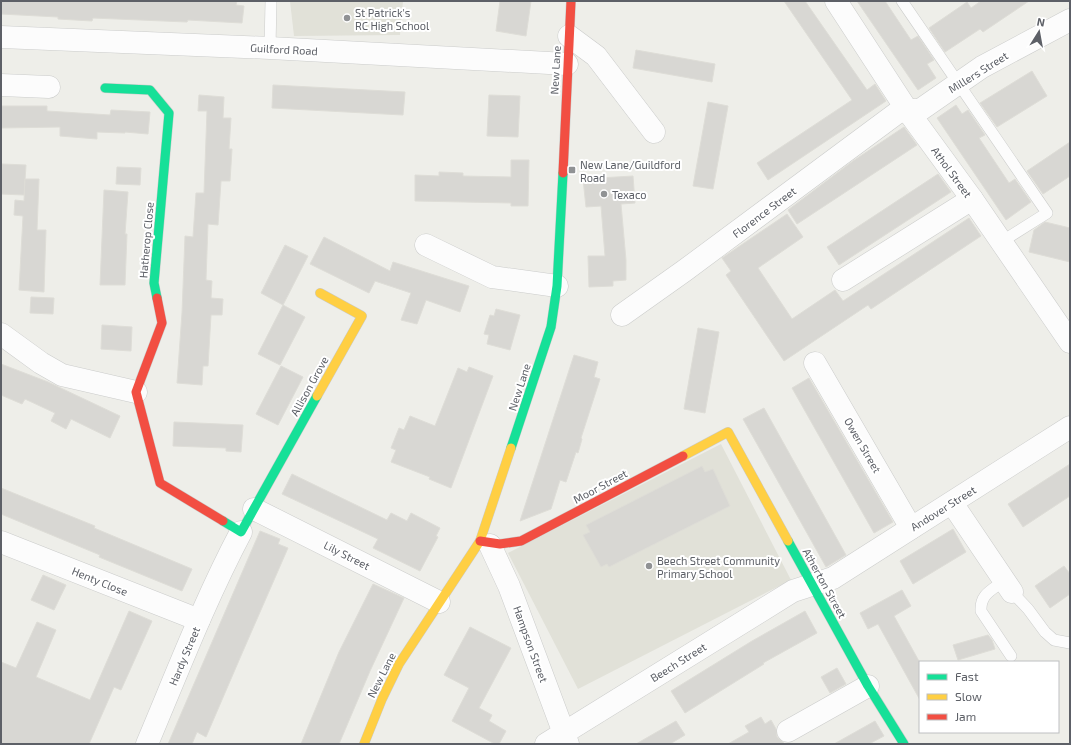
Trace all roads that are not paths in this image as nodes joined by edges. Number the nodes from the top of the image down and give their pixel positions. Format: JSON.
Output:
{"nodes":[{"id":1,"x":271,"y":1,"type":"edge"},
{"id":2,"x":571,"y":1,"type":"edge"},
{"id":3,"x":836,"y":1,"type":"edge"},
{"id":4,"x":902,"y":1,"type":"edge"},
{"id":5,"x":1070,"y":20,"type":"edge"},
{"id":6,"x":569,"y":36,"type":"junction"},
{"id":7,"x":1,"y":37,"type":"edge"},
{"id":8,"x":270,"y":48,"type":"junction"},
{"id":9,"x":567,"y":64,"type":"junction"},
{"id":10,"x":958,"y":84,"type":"junction"},
{"id":11,"x":1,"y":85,"type":"edge"},
{"id":12,"x":49,"y":87,"type":"dead end"},
{"id":13,"x":105,"y":88,"type":"dead end"},
{"id":14,"x":907,"y":110,"type":"junction"},
{"id":15,"x":654,"y":132,"type":"dead end"},
{"id":16,"x":972,"y":199,"type":"junction"},
{"id":17,"x":1001,"y":242,"type":"junction"},
{"id":18,"x":426,"y":245,"type":"dead end"},
{"id":19,"x":843,"y":280,"type":"dead end"},
{"id":20,"x":557,"y":286,"type":"junction"},
{"id":21,"x":320,"y":293,"type":"dead end"},
{"id":22,"x":622,"y":315,"type":"dead end"},
{"id":23,"x":1,"y":334,"type":"edge"},
{"id":24,"x":1070,"y":342,"type":"edge"},
{"id":25,"x":815,"y":362,"type":"dead end"},
{"id":26,"x":136,"y":392,"type":"junction"},
{"id":27,"x":1070,"y":427,"type":"edge"},
{"id":28,"x":728,"y":432,"type":"joint"},
{"id":29,"x":952,"y":503,"type":"junction"},
{"id":30,"x":254,"y":509,"type":"junction"},
{"id":31,"x":911,"y":528,"type":"junction"},
{"id":32,"x":241,"y":532,"type":"junction"},
{"id":33,"x":1,"y":542,"type":"edge"},
{"id":34,"x":485,"y":543,"type":"junction"},
{"id":35,"x":813,"y":585,"type":"junction"},
{"id":36,"x":1008,"y":586,"type":"junction"},
{"id":37,"x":439,"y":602,"type":"junction"},
{"id":38,"x":199,"y":620,"type":"junction"},
{"id":39,"x":1070,"y":643,"type":"edge"},
{"id":40,"x":1011,"y":656,"type":"dead end"},
{"id":41,"x":868,"y":686,"type":"junction"},
{"id":42,"x":788,"y":731,"type":"dead end"},
{"id":43,"x":559,"y":740,"type":"edge"},
{"id":44,"x":147,"y":744,"type":"edge"},
{"id":45,"x":364,"y":744,"type":"edge"},
{"id":46,"x":904,"y":744,"type":"edge"}],
"edges":[{"from":1,"to":8,"type":"lane"},
{"from":2,"to":6,"type":"street","name":"New Lane"},
{"from":3,"to":14,"type":"street","name":"Athol Street"},
{"from":4,"to":10,"type":"lane"},
{"from":5,"to":10,"type":"street","name":"Millers Street"},
{"from":6,"to":9,"type":"street","name":"New Lane"},
{"from":6,"to":15,"type":"street"},
{"from":7,"to":8,"type":"street","name":"Guilford Road"},
{"from":8,"to":9,"type":"street","name":"Guilford Road"},
{"from":9,"to":20,"type":"street","name":"New Lane"},
{"from":10,"to":14,"type":"street","name":"Millers Street"},
{"from":10,"to":17,"type":"lane"},
{"from":11,"to":12,"type":"street"},
{"from":13,"to":26,"type":"street","name":"Hatherop Close"},
{"from":14,"to":16,"type":"street","name":"Athol Street"},
{"from":14,"to":22,"type":"street","name":"Florence Street"},
{"from":16,"to":17,"type":"street","name":"Athol Street"},
{"from":16,"to":19,"type":"street"},
{"from":17,"to":24,"type":"street","name":"Athol Street"},
{"from":18,"to":20,"type":"street"},
{"from":20,"to":34,"type":"street","name":"New Lane"},
{"from":21,"to":30,"type":"street","name":"Allison Grove"},
{"from":23,"to":26,"type":"street"},
{"from":25,"to":31,"type":"street","name":"Owen Street"},
{"from":26,"to":32,"type":"street"},
{"from":27,"to":29,"type":"street","name":"Andover Street"},
{"from":28,"to":34,"type":"street","name":"Moor Street"},
{"from":28,"to":35,"type":"street","name":"Atherton Street"},
{"from":29,"to":31,"type":"street","name":"Andover Street"},
{"from":29,"to":36,"type":"street"},
{"from":30,"to":32,"type":"street"},
{"from":30,"to":37,"type":"street","name":"Lily Street"},
{"from":31,"to":35,"type":"street","name":"Andover Street"},
{"from":32,"to":38,"type":"street","name":"Hardy Street"},
{"from":33,"to":38,"type":"street","name":"Henty Close"},
{"from":34,"to":37,"type":"street","name":"New Lane"},
{"from":34,"to":43,"type":"street","name":"Hampson Street"},
{"from":35,"to":41,"type":"street","name":"Atherton Street"},
{"from":35,"to":43,"type":"street","name":"Beech Street"},
{"from":36,"to":39,"type":"lane"},
{"from":36,"to":40,"type":"lane"},
{"from":37,"to":45,"type":"street","name":"New Lane"},
{"from":38,"to":44,"type":"street","name":"Hardy Street"},
{"from":41,"to":42,"type":"street"},
{"from":41,"to":46,"type":"street","name":"Atherton Street"}]}
